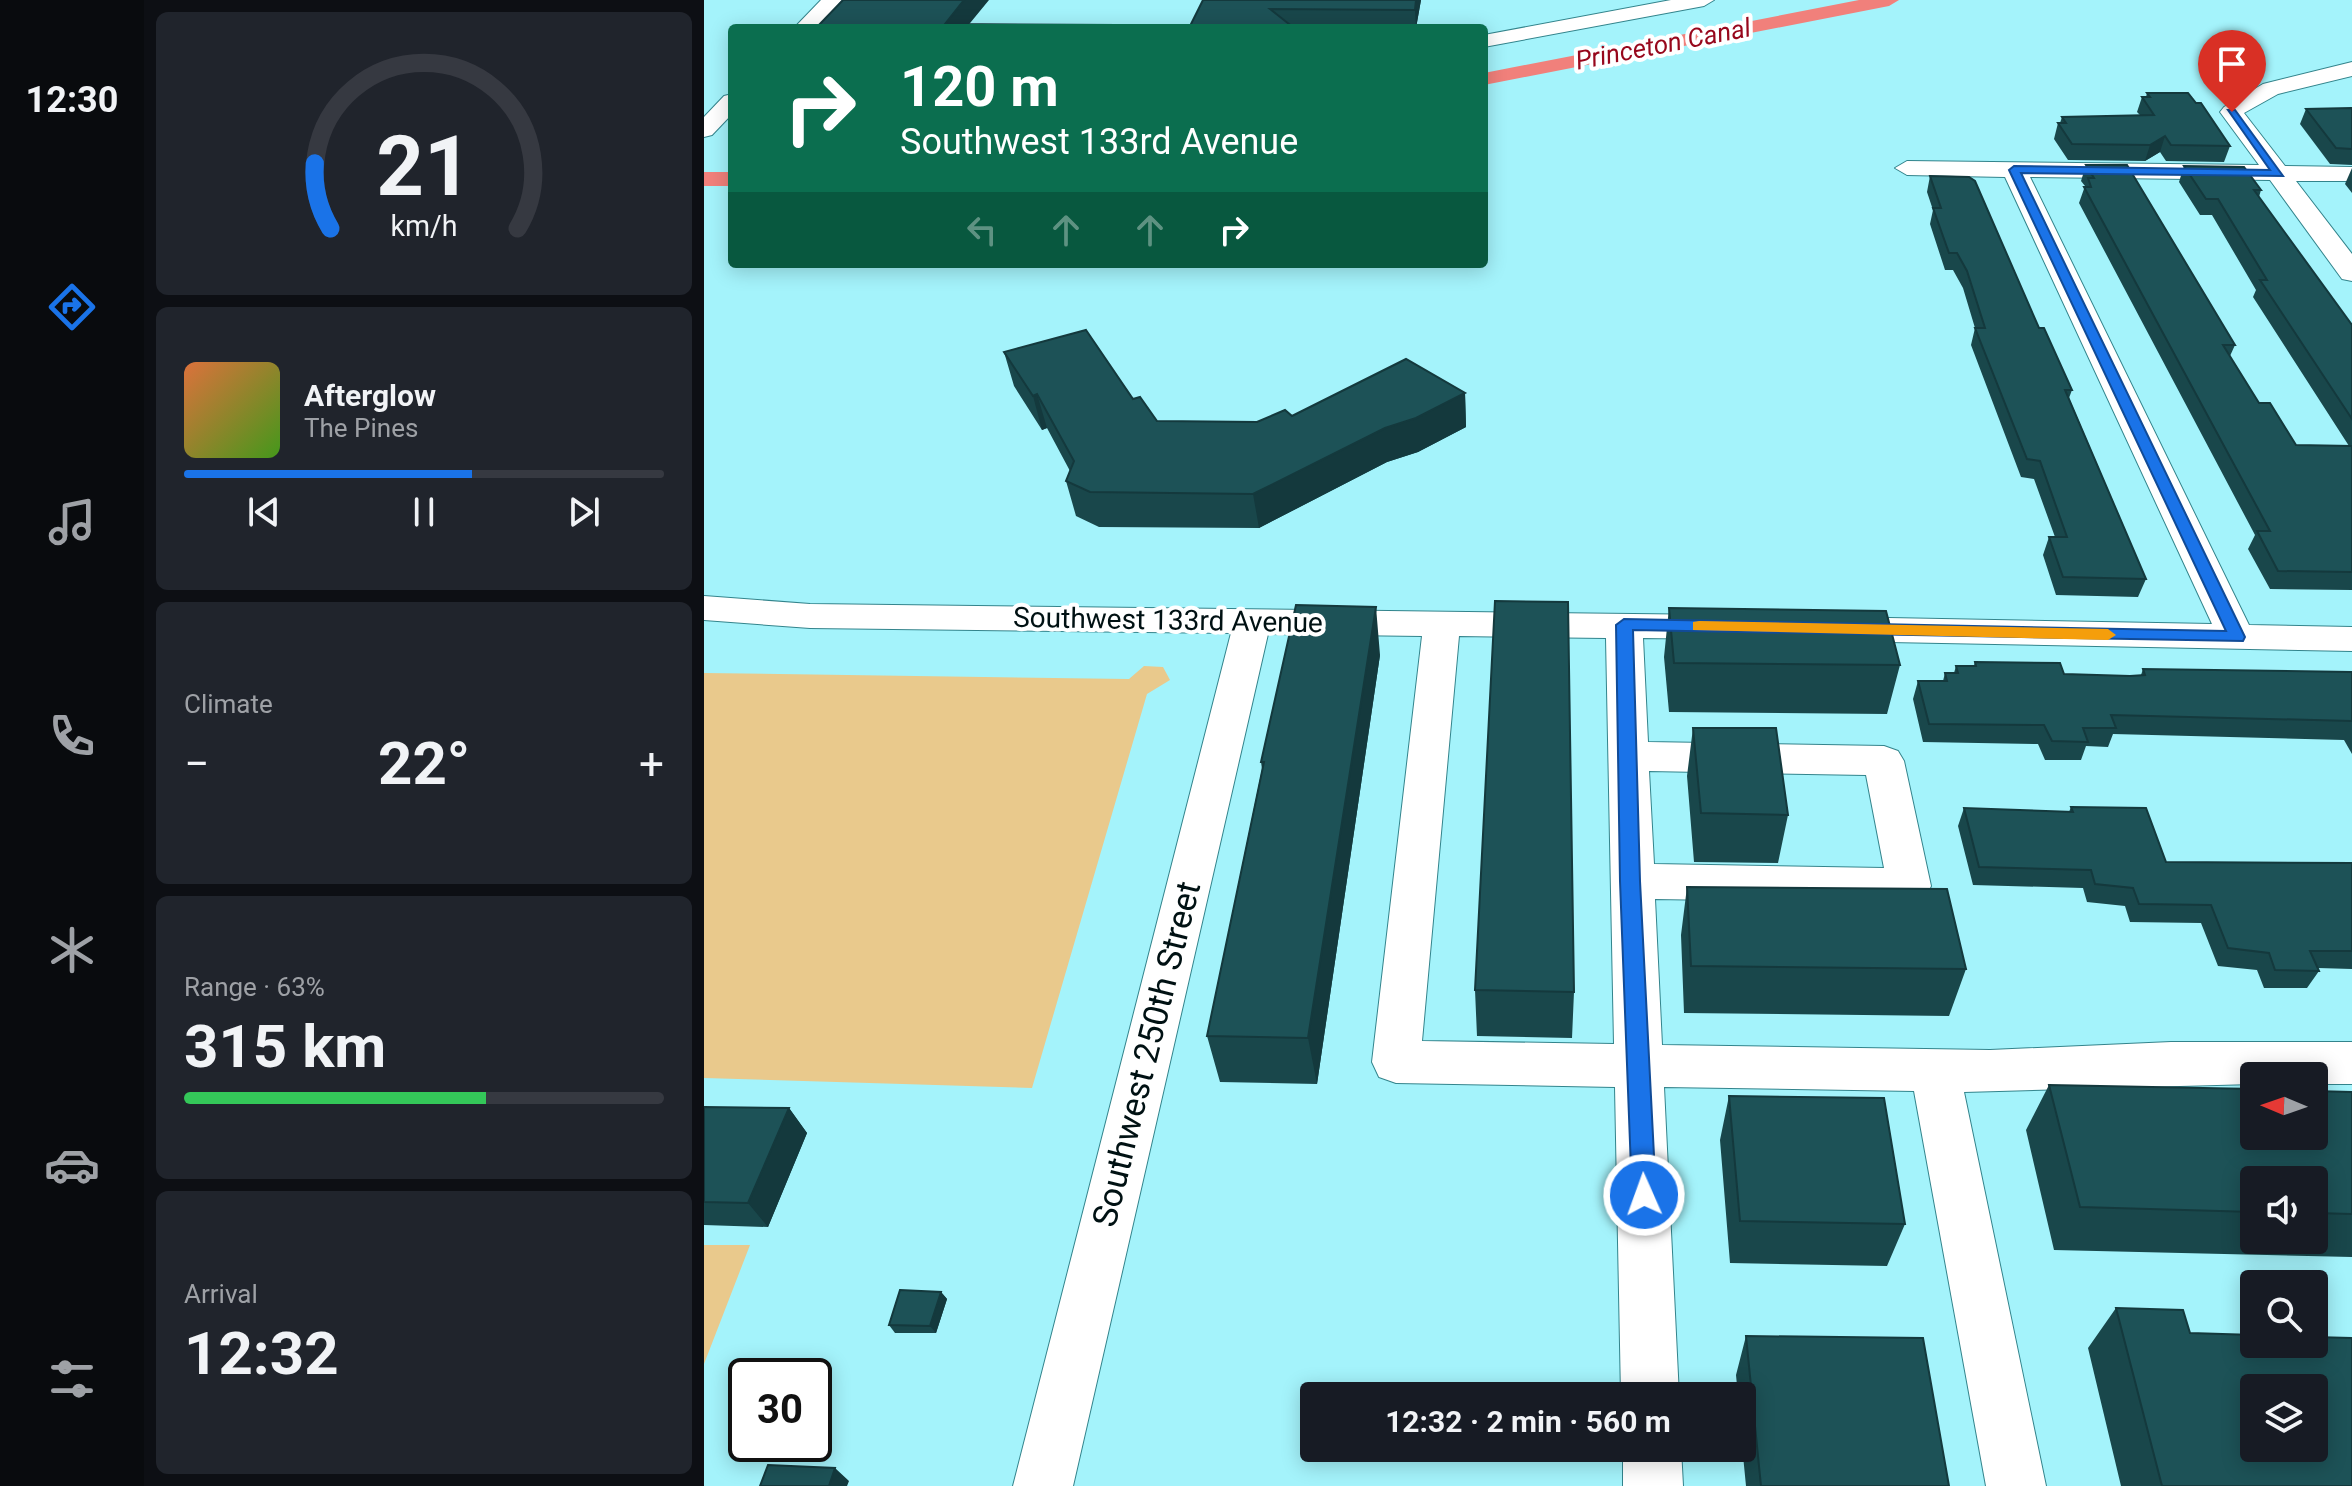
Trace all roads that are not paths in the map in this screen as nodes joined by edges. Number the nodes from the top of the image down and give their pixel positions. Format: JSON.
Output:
{"nodes":[{"id":1,"x":832,"y":0,"type":"edge"},
{"id":2,"x":1704,"y":0,"type":"edge"},
{"id":3,"x":808,"y":24,"type":"edge"},
{"id":4,"x":1488,"y":40,"type":"edge"},
{"id":5,"x":2352,"y":69,"type":"edge"},
{"id":6,"x":728,"y":106,"type":"edge"},
{"id":7,"x":704,"y":133,"type":"edge"},
{"id":8,"x":728,"y":136,"type":"edge"},
{"id":9,"x":1907,"y":168,"type":"dead end"},
{"id":10,"x":2014,"y":170,"type":"junction"},
{"id":11,"x":2279,"y":173,"type":"junction"},
{"id":12,"x":2352,"y":174,"type":"edge"},
{"id":13,"x":2352,"y":273,"type":"edge"},
{"id":14,"x":704,"y":608,"type":"edge"},
{"id":15,"x":1252,"y":622,"type":"junction"},
{"id":16,"x":1442,"y":622,"type":"junction"},
{"id":17,"x":1624,"y":625,"type":"junction"},
{"id":18,"x":1750,"y":627,"type":"edge"},
{"id":19,"x":1797,"y":628,"type":"edge"},
{"id":20,"x":2237,"y":637,"type":"junction"},
{"id":21,"x":2352,"y":639,"type":"edge"},
{"id":22,"x":1627,"y":756,"type":"junction"},
{"id":23,"x":1630,"y":881,"type":"junction"},
{"id":24,"x":2352,"y":1063,"type":"edge"},
{"id":25,"x":1640,"y":1064,"type":"junction"},
{"id":26,"x":1935,"y":1070,"type":"junction"},
{"id":27,"x":1650,"y":1382,"type":"edge"},
{"id":28,"x":1652,"y":1462,"type":"edge"},
{"id":29,"x":1043,"y":1486,"type":"edge"},
{"id":30,"x":1653,"y":1486,"type":"edge"},
{"id":31,"x":2016,"y":1486,"type":"edge"}],
"edges":[{"from":1,"to":3,"type":"street"},
{"from":2,"to":4,"type":"street"},
{"from":5,"to":11,"type":"street"},
{"from":6,"to":7,"type":"street"},
{"from":7,"to":8,"type":"street"},
{"from":9,"to":10,"type":"street"},
{"from":10,"to":11,"type":"street"},
{"from":10,"to":20,"type":"street"},
{"from":11,"to":12,"type":"street"},
{"from":11,"to":13,"type":"street"},
{"from":14,"to":15,"type":"street","name":"Southwest 133rd Avenue"},
{"from":15,"to":16,"type":"street","name":"Southwest 133rd Avenue"},
{"from":15,"to":29,"type":"street","name":"Southwest 250th Street"},
{"from":16,"to":17,"type":"street","name":"Southwest 133rd Avenue"},
{"from":16,"to":25,"type":"street"},
{"from":17,"to":18,"type":"street","name":"Southwest 133rd Avenue"},
{"from":17,"to":22,"type":"street"},
{"from":19,"to":20,"type":"street"},
{"from":20,"to":21,"type":"street"},
{"from":22,"to":23,"type":"street"},
{"from":22,"to":23,"type":"street"},
{"from":23,"to":25,"type":"street"},
{"from":24,"to":26,"type":"street"},
{"from":25,"to":26,"type":"street"},
{"from":25,"to":27,"type":"street"},
{"from":26,"to":31,"type":"street"},
{"from":28,"to":30,"type":"street"}]}
